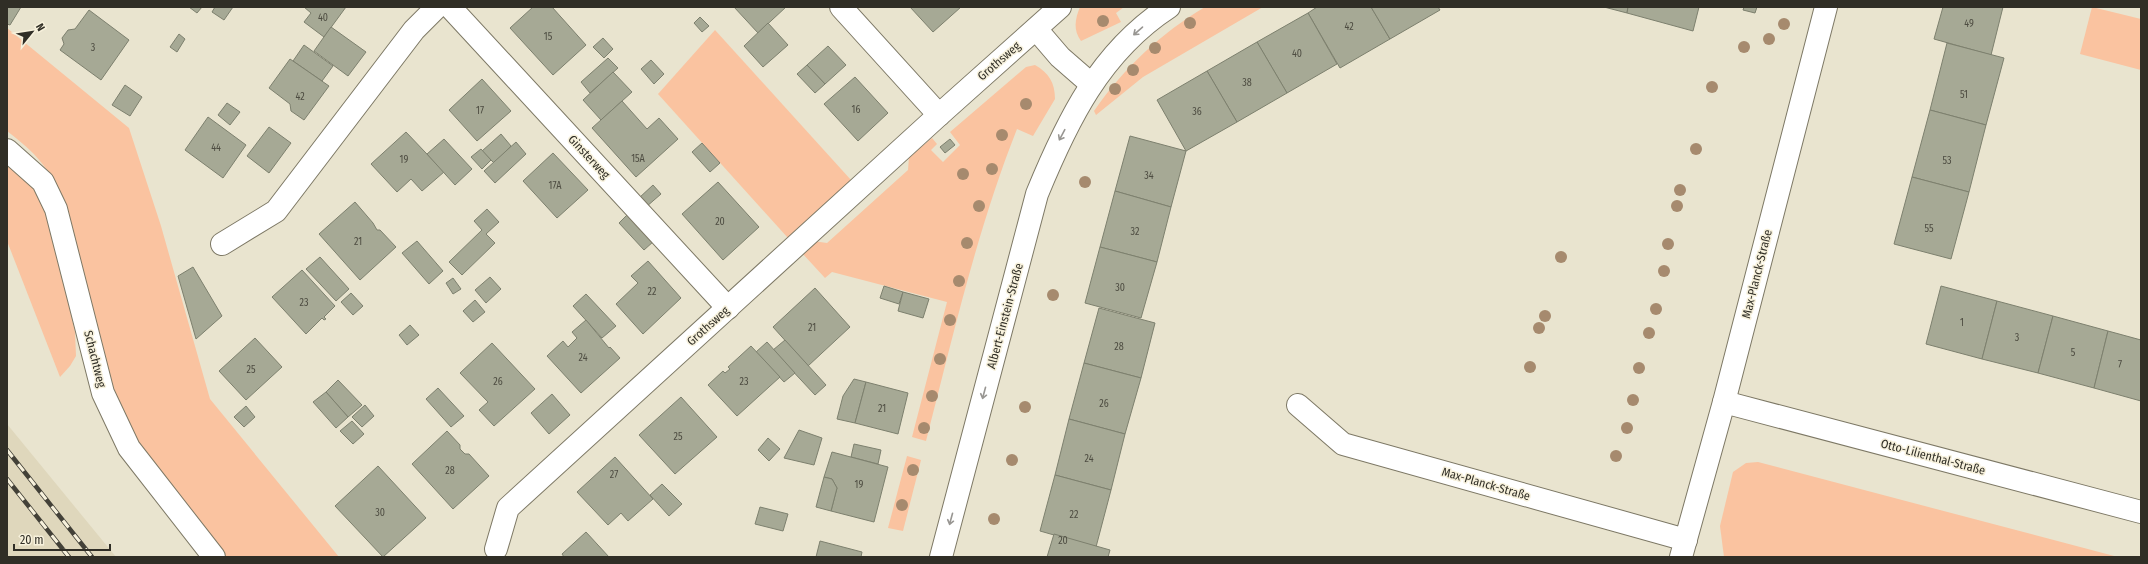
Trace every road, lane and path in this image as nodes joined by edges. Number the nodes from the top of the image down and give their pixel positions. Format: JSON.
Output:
{"nodes":[{"id":1,"x":841,"y":7,"type":"edge"},
{"id":2,"x":1060,"y":7,"type":"edge"},
{"id":3,"x":1169,"y":7,"type":"edge"},
{"id":4,"x":1826,"y":7,"type":"edge"},
{"id":5,"x":436,"y":8,"type":"edge"},
{"id":6,"x":1036,"y":29,"type":"junction"},
{"id":7,"x":1091,"y":84,"type":"junction"},
{"id":8,"x":939,"y":115,"type":"junction"},
{"id":9,"x":7,"y":150,"type":"edge"},
{"id":10,"x":222,"y":244,"type":"dead end"},
{"id":11,"x":728,"y":308,"type":"junction"},
{"id":12,"x":1724,"y":402,"type":"junction"},
{"id":13,"x":1298,"y":405,"type":"dead end"},
{"id":14,"x":2141,"y":512,"type":"edge"},
{"id":15,"x":1683,"y":548,"type":"edge"},
{"id":16,"x":496,"y":549,"type":"dead end"},
{"id":17,"x":214,"y":557,"type":"edge"},
{"id":18,"x":941,"y":557,"type":"edge"}],
"edges":[{"from":1,"to":8,"type":"street"},
{"from":2,"to":6,"type":"street","name":"Grothsweg"},
{"from":3,"to":7,"type":"street","name":"Albert-Einstein-Straße","one_way":true},
{"from":4,"to":12,"type":"street","name":"Max-Planck-Straße"},
{"from":5,"to":10,"type":"street","name":"Ginsterweg"},
{"from":5,"to":11,"type":"street","name":"Ginsterweg"},
{"from":6,"to":7,"type":"street"},
{"from":6,"to":8,"type":"street","name":"Grothsweg"},
{"from":7,"to":18,"type":"street","name":"Albert-Einstein-Straße","one_way":true},
{"from":8,"to":11,"type":"street","name":"Grothsweg"},
{"from":9,"to":17,"type":"street","name":"Schachtweg"},
{"from":11,"to":16,"type":"street","name":"Grothsweg"},
{"from":12,"to":14,"type":"street","name":"Otto-Lilienthal-Straße"},
{"from":12,"to":15,"type":"street","name":"Max-Planck-Straße"},
{"from":13,"to":15,"type":"street","name":"Max-Planck-Straße"}]}
